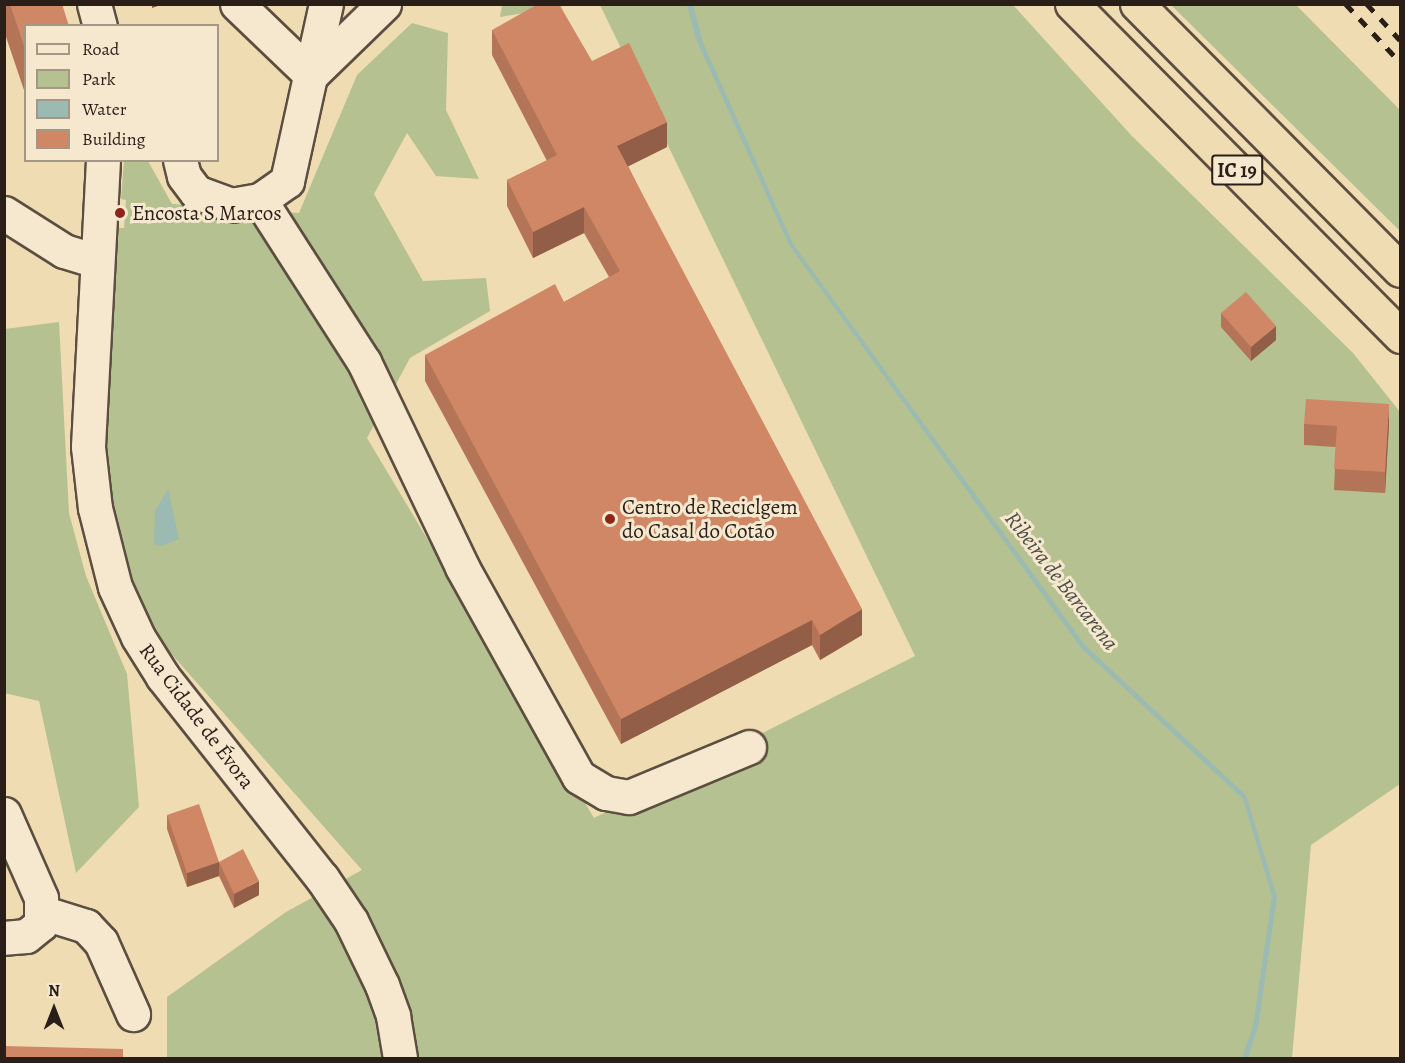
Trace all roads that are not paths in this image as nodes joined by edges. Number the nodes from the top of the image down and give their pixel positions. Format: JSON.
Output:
{"nodes":[{"id":1,"x":94,"y":4,"type":"edge"},
{"id":2,"x":237,"y":4,"type":"edge"},
{"id":3,"x":326,"y":4,"type":"edge"},
{"id":4,"x":384,"y":4,"type":"edge"},
{"id":5,"x":1072,"y":4,"type":"edge"},
{"id":6,"x":1137,"y":4,"type":"edge"},
{"id":7,"x":99,"y":24,"type":"edge"},
{"id":8,"x":311,"y":75,"type":"junction"},
{"id":9,"x":103,"y":162,"type":"edge"},
{"id":10,"x":180,"y":162,"type":"edge"},
{"id":11,"x":264,"y":208,"type":"junction"},
{"id":12,"x":4,"y":213,"type":"edge"},
{"id":13,"x":97,"y":261,"type":"junction"},
{"id":14,"x":1401,"y":270,"type":"edge"},
{"id":15,"x":1401,"y":336,"type":"edge"},
{"id":16,"x":749,"y":747,"type":"dead end"},
{"id":17,"x":4,"y":814,"type":"edge"},
{"id":18,"x":41,"y":912,"type":"junction"},
{"id":19,"x":4,"y":939,"type":"edge"},
{"id":20,"x":133,"y":1014,"type":"dead end"},
{"id":21,"x":400,"y":1059,"type":"edge"}],
"edges":[{"from":1,"to":7,"type":"street"},
{"from":2,"to":8,"type":"street"},
{"from":3,"to":8,"type":"street"},
{"from":4,"to":8,"type":"street"},
{"from":5,"to":15,"type":"highway","number":"IC 19"},
{"from":6,"to":14,"type":"highway","number":"IC 19"},
{"from":8,"to":11,"type":"street"},
{"from":9,"to":13,"type":"street","name":"Rua Cidade de Évora"},
{"from":10,"to":11,"type":"street"},
{"from":11,"to":16,"type":"street"},
{"from":12,"to":13,"type":"street"},
{"from":13,"to":21,"type":"street","name":"Rua Cidade de Évora"},
{"from":17,"to":18,"type":"street"},
{"from":18,"to":19,"type":"street"},
{"from":18,"to":20,"type":"street"}]}
